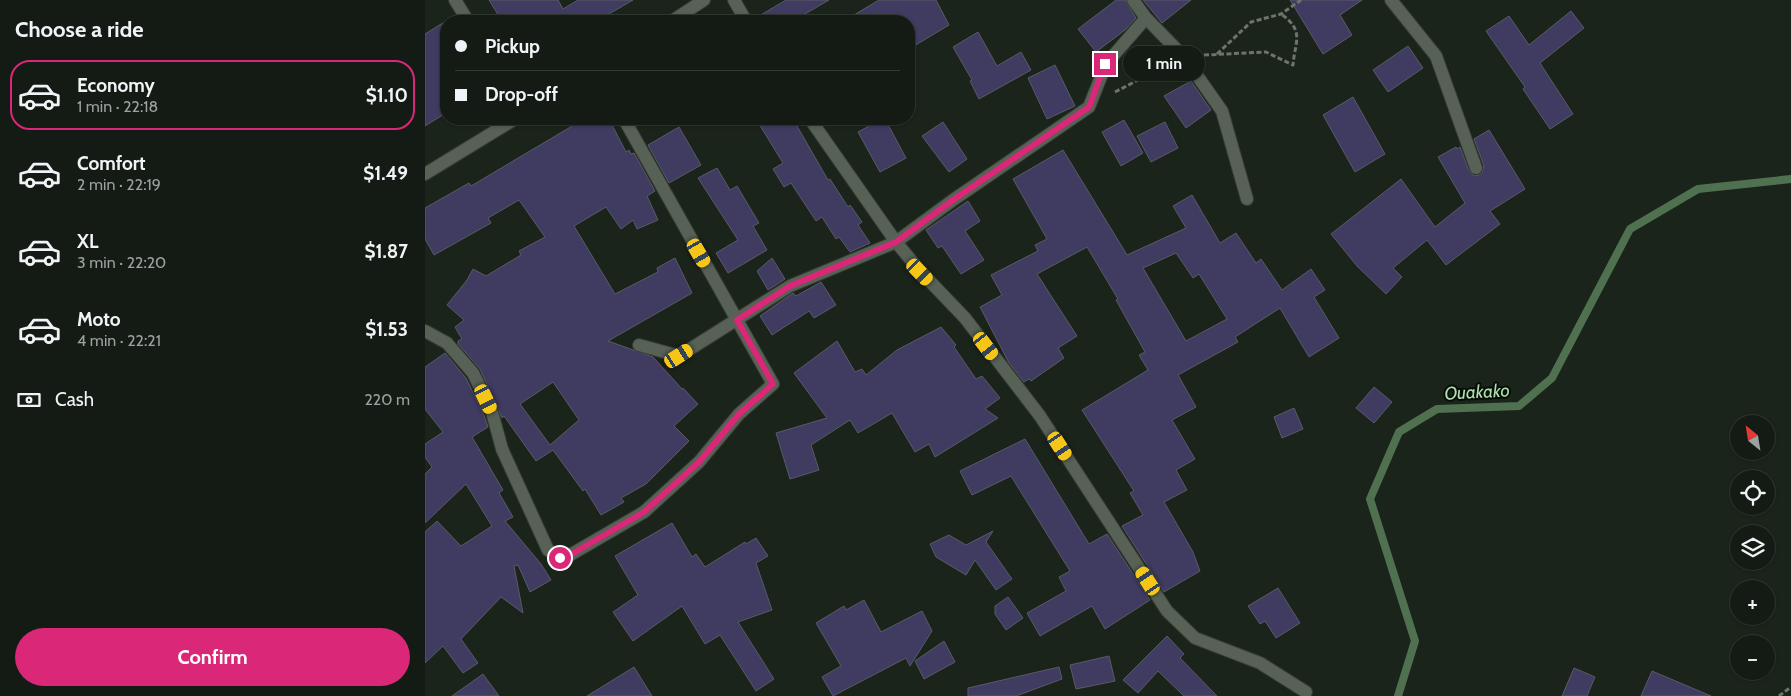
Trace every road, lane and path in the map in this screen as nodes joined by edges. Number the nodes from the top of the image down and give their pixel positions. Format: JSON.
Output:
{"nodes":[{"id":1,"x":455,"y":0,"type":"edge"},
{"id":2,"x":704,"y":0,"type":"edge"},
{"id":3,"x":734,"y":0,"type":"edge"},
{"id":4,"x":1133,"y":0,"type":"edge"},
{"id":5,"x":1301,"y":0,"type":"edge"},
{"id":6,"x":1391,"y":0,"type":"edge"},
{"id":7,"x":1281,"y":14,"type":"junction"},
{"id":8,"x":464,"y":15,"type":"edge"},
{"id":9,"x":681,"y":15,"type":"edge"},
{"id":10,"x":743,"y":15,"type":"edge"},
{"id":11,"x":1146,"y":18,"type":"junction"},
{"id":12,"x":1294,"y":51,"type":"dead end"},
{"id":13,"x":1216,"y":54,"type":"dead end"},
{"id":14,"x":505,"y":125,"type":"edge"},
{"id":15,"x":627,"y":125,"type":"edge"},
{"id":16,"x":814,"y":125,"type":"edge"},
{"id":17,"x":1476,"y":168,"type":"dead end"},
{"id":18,"x":425,"y":174,"type":"edge"},
{"id":19,"x":1247,"y":199,"type":"dead end"},
{"id":20,"x":896,"y":242,"type":"junction"},
{"id":21,"x":737,"y":320,"type":"junction"},
{"id":22,"x":425,"y":331,"type":"edge"},
{"id":23,"x":639,"y":345,"type":"dead end"},
{"id":24,"x":1791,"y":687,"type":"edge"},
{"id":25,"x":1306,"y":692,"type":"dead end"},
{"id":26,"x":1779,"y":696,"type":"edge"}],
"edges":[{"from":1,"to":8,"type":"street"},
{"from":2,"to":9,"type":"street"},
{"from":3,"to":10,"type":"street"},
{"from":4,"to":11,"type":"street"},
{"from":5,"to":7,"type":"path"},
{"from":6,"to":17,"type":"street"},
{"from":7,"to":12,"type":"path"},
{"from":7,"to":13,"type":"path"},
{"from":11,"to":19,"type":"street"},
{"from":11,"to":20,"type":"street"},
{"from":14,"to":18,"type":"street"},
{"from":15,"to":21,"type":"street"},
{"from":16,"to":20,"type":"street"},
{"from":20,"to":21,"type":"street"},
{"from":20,"to":25,"type":"street"},
{"from":21,"to":22,"type":"street"},
{"from":21,"to":23,"type":"street"},
{"from":24,"to":26,"type":"path"}]}
